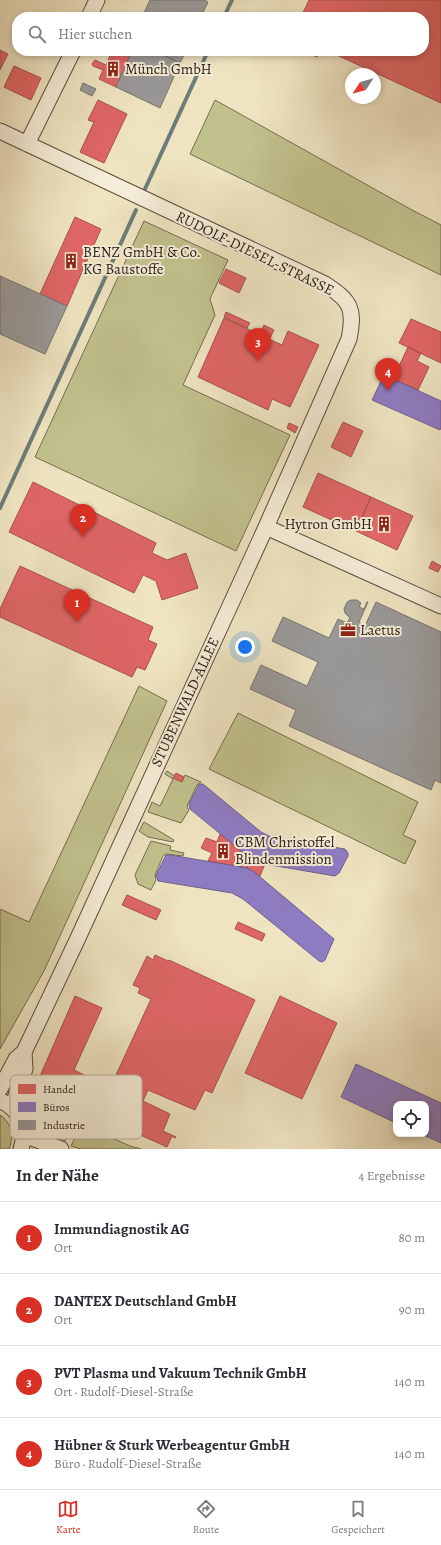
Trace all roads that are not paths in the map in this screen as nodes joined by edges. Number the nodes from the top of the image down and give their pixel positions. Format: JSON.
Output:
{"nodes":[{"id":1,"x":97,"y":0,"type":"edge"},
{"id":2,"x":91,"y":12,"type":"edge"},
{"id":3,"x":71,"y":56,"type":"edge"},
{"id":4,"x":0,"y":131,"type":"edge"},
{"id":5,"x":28,"y":144,"type":"junction"},
{"id":6,"x":266,"y":527,"type":"junction"},
{"id":7,"x":441,"y":606,"type":"edge"},
{"id":8,"x":24,"y":1052,"type":"junction"},
{"id":9,"x":23,"y":1075,"type":"edge"},
{"id":10,"x":0,"y":1089,"type":"edge"},
{"id":11,"x":0,"y":1101,"type":"edge"},
{"id":12,"x":10,"y":1107,"type":"edge"},
{"id":13,"x":24,"y":1139,"type":"edge"},
{"id":14,"x":35,"y":1139,"type":"edge"},
{"id":15,"x":22,"y":1149,"type":"edge"},
{"id":16,"x":61,"y":1149,"type":"edge"}],
"edges":[{"from":1,"to":2,"type":"street"},
{"from":3,"to":5,"type":"street"},
{"from":4,"to":5,"type":"street","name":"RUDOLF-DIESEL-STRASSE"},
{"from":5,"to":6,"type":"street","name":"RUDOLF-DIESEL-STRASSE"},
{"from":6,"to":7,"type":"street"},
{"from":6,"to":8,"type":"street","name":"STUBENWALD-ALLEE"},
{"from":8,"to":9,"type":"street","name":"STUBENWALD-ALLEE"},
{"from":8,"to":10,"type":"street","name":"STUBENWALD-ALLEE"},
{"from":11,"to":12,"type":"street"},
{"from":13,"to":15,"type":"street"},
{"from":14,"to":16,"type":"street"}]}
